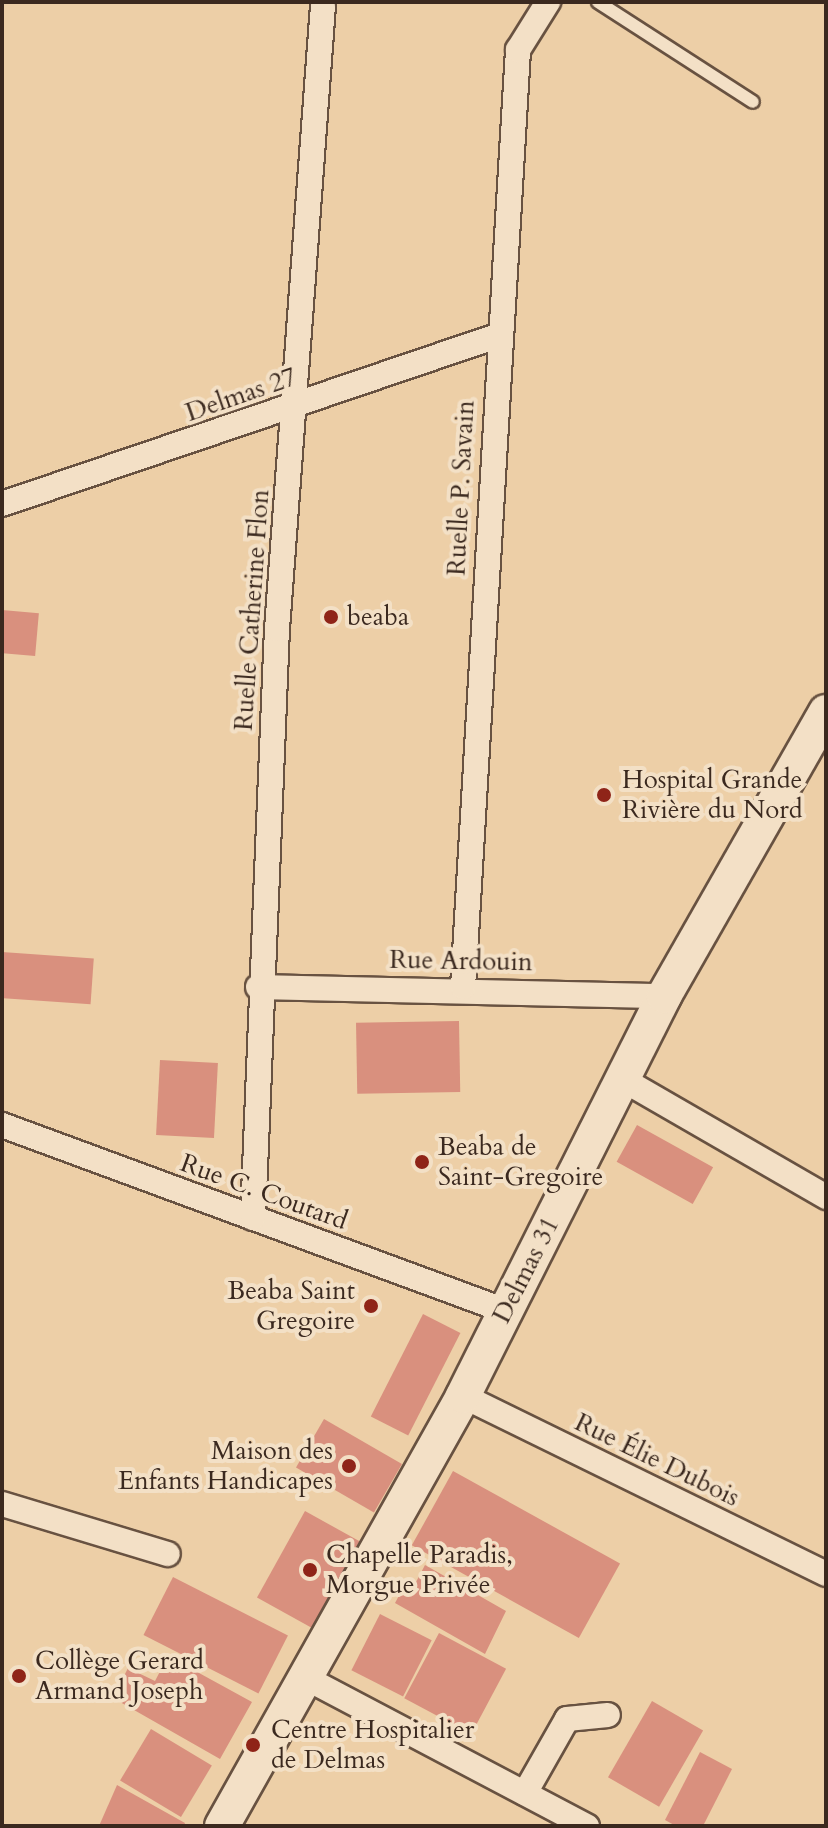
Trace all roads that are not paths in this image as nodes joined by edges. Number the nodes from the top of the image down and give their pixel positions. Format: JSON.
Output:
{"nodes":[{"id":1,"x":548,"y":2,"type":"edge"},
{"id":2,"x":598,"y":2,"type":"edge"},
{"id":3,"x":323,"y":6,"type":"dead end"},
{"id":4,"x":753,"y":102,"type":"dead end"},
{"id":5,"x":497,"y":336,"type":"junction"},
{"id":6,"x":294,"y":407,"type":"junction"},
{"id":7,"x":2,"y":504,"type":"edge"},
{"id":8,"x":826,"y":712,"type":"edge"},
{"id":9,"x":258,"y":987,"type":"junction"},
{"id":10,"x":463,"y":987,"type":"junction"},
{"id":11,"x":664,"y":996,"type":"junction"},
{"id":12,"x":622,"y":1079,"type":"junction"},
{"id":13,"x":2,"y":1125,"type":"edge"},
{"id":14,"x":826,"y":1197,"type":"edge"},
{"id":15,"x":253,"y":1218,"type":"junction"},
{"id":16,"x":506,"y":1311,"type":"junction"},
{"id":17,"x":463,"y":1396,"type":"junction"},
{"id":18,"x":4,"y":1510,"type":"edge"},
{"id":19,"x":168,"y":1554,"type":"dead end"},
{"id":20,"x":826,"y":1574,"type":"edge"},
{"id":21,"x":304,"y":1677,"type":"junction"},
{"id":22,"x":608,"y":1715,"type":"dead end"},
{"id":23,"x":525,"y":1793,"type":"junction"},
{"id":24,"x":222,"y":1826,"type":"edge"},
{"id":25,"x":587,"y":1826,"type":"edge"}],
"edges":[{"from":1,"to":5,"type":"street","name":"Ruelle P. Savain"},
{"from":2,"to":4,"type":"lane"},
{"from":3,"to":6,"type":"street","name":"Ruelle Catherine Flon"},
{"from":5,"to":6,"type":"street","name":"Delmas 27"},
{"from":5,"to":10,"type":"street","name":"Ruelle P. Savain"},
{"from":6,"to":7,"type":"street","name":"Delmas 27"},
{"from":6,"to":9,"type":"street","name":"Ruelle Catherine Flon"},
{"from":8,"to":11,"type":"street","name":"Delmas 31"},
{"from":9,"to":10,"type":"street","name":"Rue Ardouin"},
{"from":9,"to":15,"type":"street","name":"Ruelle Catherine Flon"},
{"from":10,"to":11,"type":"street","name":"Rue Ardouin"},
{"from":11,"to":12,"type":"street","name":"Delmas 31"},
{"from":12,"to":14,"type":"street"},
{"from":12,"to":16,"type":"street","name":"Delmas 31"},
{"from":13,"to":15,"type":"street","name":"Rue C. Coutard"},
{"from":15,"to":16,"type":"street","name":"Rue C. Coutard"},
{"from":16,"to":17,"type":"street","name":"Delmas 31"},
{"from":17,"to":20,"type":"street","name":"Rue Élie Dubois"},
{"from":17,"to":21,"type":"street","name":"Delmas 31"},
{"from":18,"to":19,"type":"street"},
{"from":21,"to":23,"type":"street"},
{"from":21,"to":24,"type":"street","name":"Delmas 31"},
{"from":22,"to":23,"type":"street"},
{"from":23,"to":25,"type":"street"}]}
